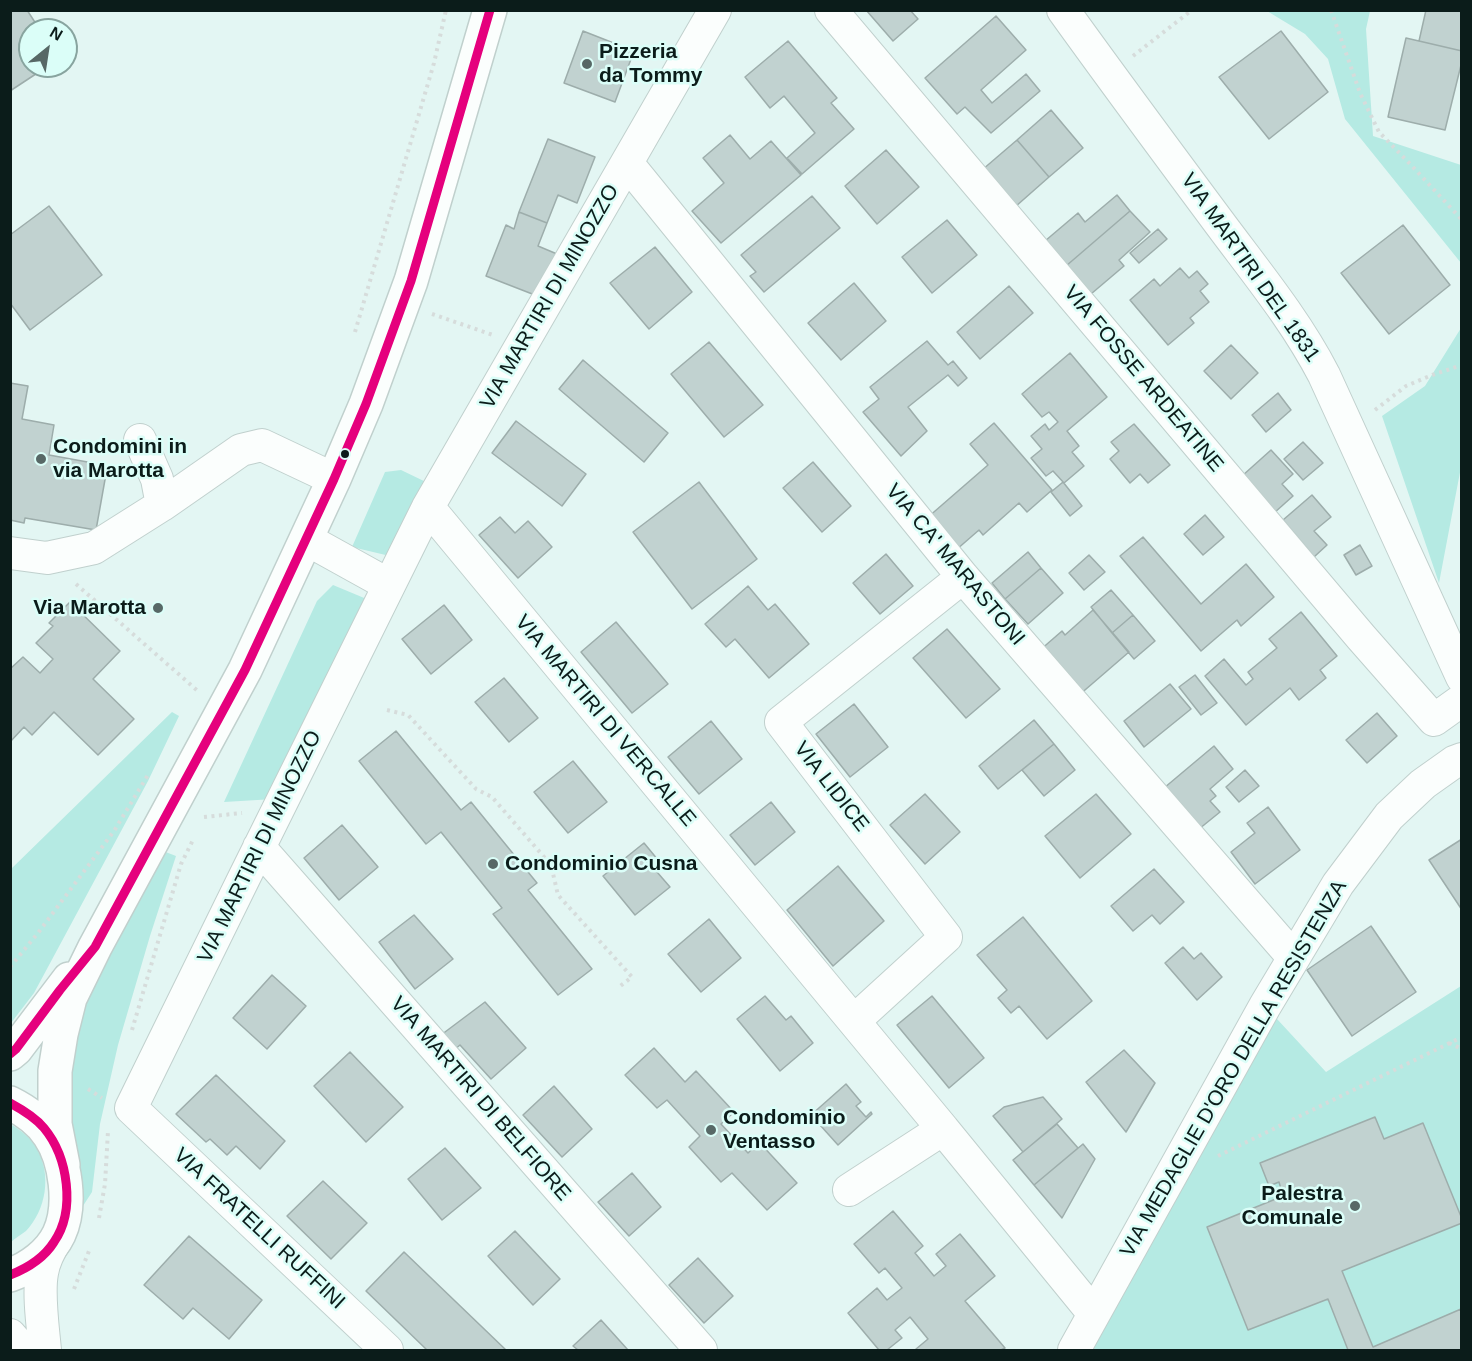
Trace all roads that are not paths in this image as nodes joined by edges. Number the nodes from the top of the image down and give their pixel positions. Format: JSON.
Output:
{"nodes":[{"id":1,"x":490,"y":10,"type":"edge"},
{"id":2,"x":715,"y":10,"type":"edge"},
{"id":3,"x":831,"y":10,"type":"edge"},
{"id":4,"x":1063,"y":10,"type":"edge"},
{"id":5,"x":627,"y":163,"type":"junction"},
{"id":6,"x":140,"y":440,"type":"dead end"},
{"id":7,"x":334,"y":479,"type":"junction"},
{"id":8,"x":162,"y":505,"type":"junction"},
{"id":9,"x":428,"y":507,"type":"junction"},
{"id":10,"x":306,"y":539,"type":"junction"},
{"id":11,"x":10,"y":553,"type":"edge"},
{"id":12,"x":963,"y":577,"type":"junction"},
{"id":13,"x":389,"y":585,"type":"junction"},
{"id":14,"x":1461,"y":677,"type":"edge"},
{"id":15,"x":1461,"y":700,"type":"edge"},
{"id":16,"x":1461,"y":759,"type":"edge"},
{"id":17,"x":259,"y":848,"type":"junction"},
{"id":18,"x":95,"y":947,"type":"junction"},
{"id":19,"x":1293,"y":957,"type":"junction"},
{"id":20,"x":854,"y":1021,"type":"junction"},
{"id":21,"x":10,"y":1054,"type":"edge"},
{"id":22,"x":10,"y":1103,"type":"edge"},
{"id":23,"x":131,"y":1108,"type":"joint"},
{"id":24,"x":943,"y":1129,"type":"junction"},
{"id":25,"x":63,"y":1166,"type":"junction"},
{"id":26,"x":849,"y":1190,"type":"dead end"},
{"id":27,"x":59,"y":1233,"type":"junction"},
{"id":28,"x":10,"y":1275,"type":"edge"},
{"id":29,"x":1094,"y":1314,"type":"junction"},
{"id":30,"x":10,"y":1335,"type":"edge"},
{"id":31,"x":23,"y":1350,"type":"edge"},
{"id":32,"x":45,"y":1350,"type":"edge"},
{"id":33,"x":387,"y":1350,"type":"edge"},
{"id":34,"x":701,"y":1350,"type":"edge"},
{"id":35,"x":1074,"y":1350,"type":"edge"}],
"edges":[{"from":1,"to":7,"type":"street"},
{"from":2,"to":5,"type":"street","name":"VIA MARTIRI DI MINOZZO"},
{"from":3,"to":15,"type":"street","name":"VIA FOSSE ARDEATINE"},
{"from":4,"to":14,"type":"street","name":"VIA MARTIRI DEL 1831"},
{"from":5,"to":9,"type":"street","name":"VIA MARTIRI DI MINOZZO"},
{"from":5,"to":12,"type":"street","name":"VIA CA' MARASTONI"},
{"from":6,"to":8,"type":"street"},
{"from":7,"to":8,"type":"street"},
{"from":7,"to":10,"type":"street"},
{"from":8,"to":11,"type":"street"},
{"from":9,"to":13,"type":"street","name":"VIA MARTIRI DI MINOZZO"},
{"from":9,"to":20,"type":"street","name":"VIA MARTIRI DI VERCALLE"},
{"from":10,"to":13,"type":"street"},
{"from":10,"to":18,"type":"street"},
{"from":12,"to":19,"type":"street","name":"VIA CA' MARASTONI"},
{"from":12,"to":20,"type":"street","name":"VIA LIDICE"},
{"from":13,"to":17,"type":"street","name":"VIA MARTIRI DI MINOZZO"},
{"from":16,"to":19,"type":"street","name":"VIA MEDAGLIE D'ORO DELLA RESISTENZA"},
{"from":17,"to":23,"type":"street","name":"VIA MARTIRI DI MINOZZO"},
{"from":17,"to":34,"type":"street","name":"VIA MARTIRI DI BELFIORE"},
{"from":18,"to":21,"type":"street"},
{"from":18,"to":25,"type":"street"},
{"from":19,"to":29,"type":"street","name":"VIA MEDAGLIE D'ORO DELLA RESISTENZA"},
{"from":20,"to":24,"type":"street","name":"VIA MARTIRI DI VERCALLE"},
{"from":22,"to":25,"type":"street"},
{"from":23,"to":33,"type":"street","name":"VIA FRATELLI RUFFINI"},
{"from":24,"to":26,"type":"street"},
{"from":24,"to":29,"type":"street"},
{"from":25,"to":27,"type":"street"},
{"from":27,"to":28,"type":"street"},
{"from":27,"to":32,"type":"street"},
{"from":29,"to":35,"type":"street","name":"VIA MEDAGLIE D'ORO DELLA RESISTENZA"},
{"from":30,"to":31,"type":"street"}]}
